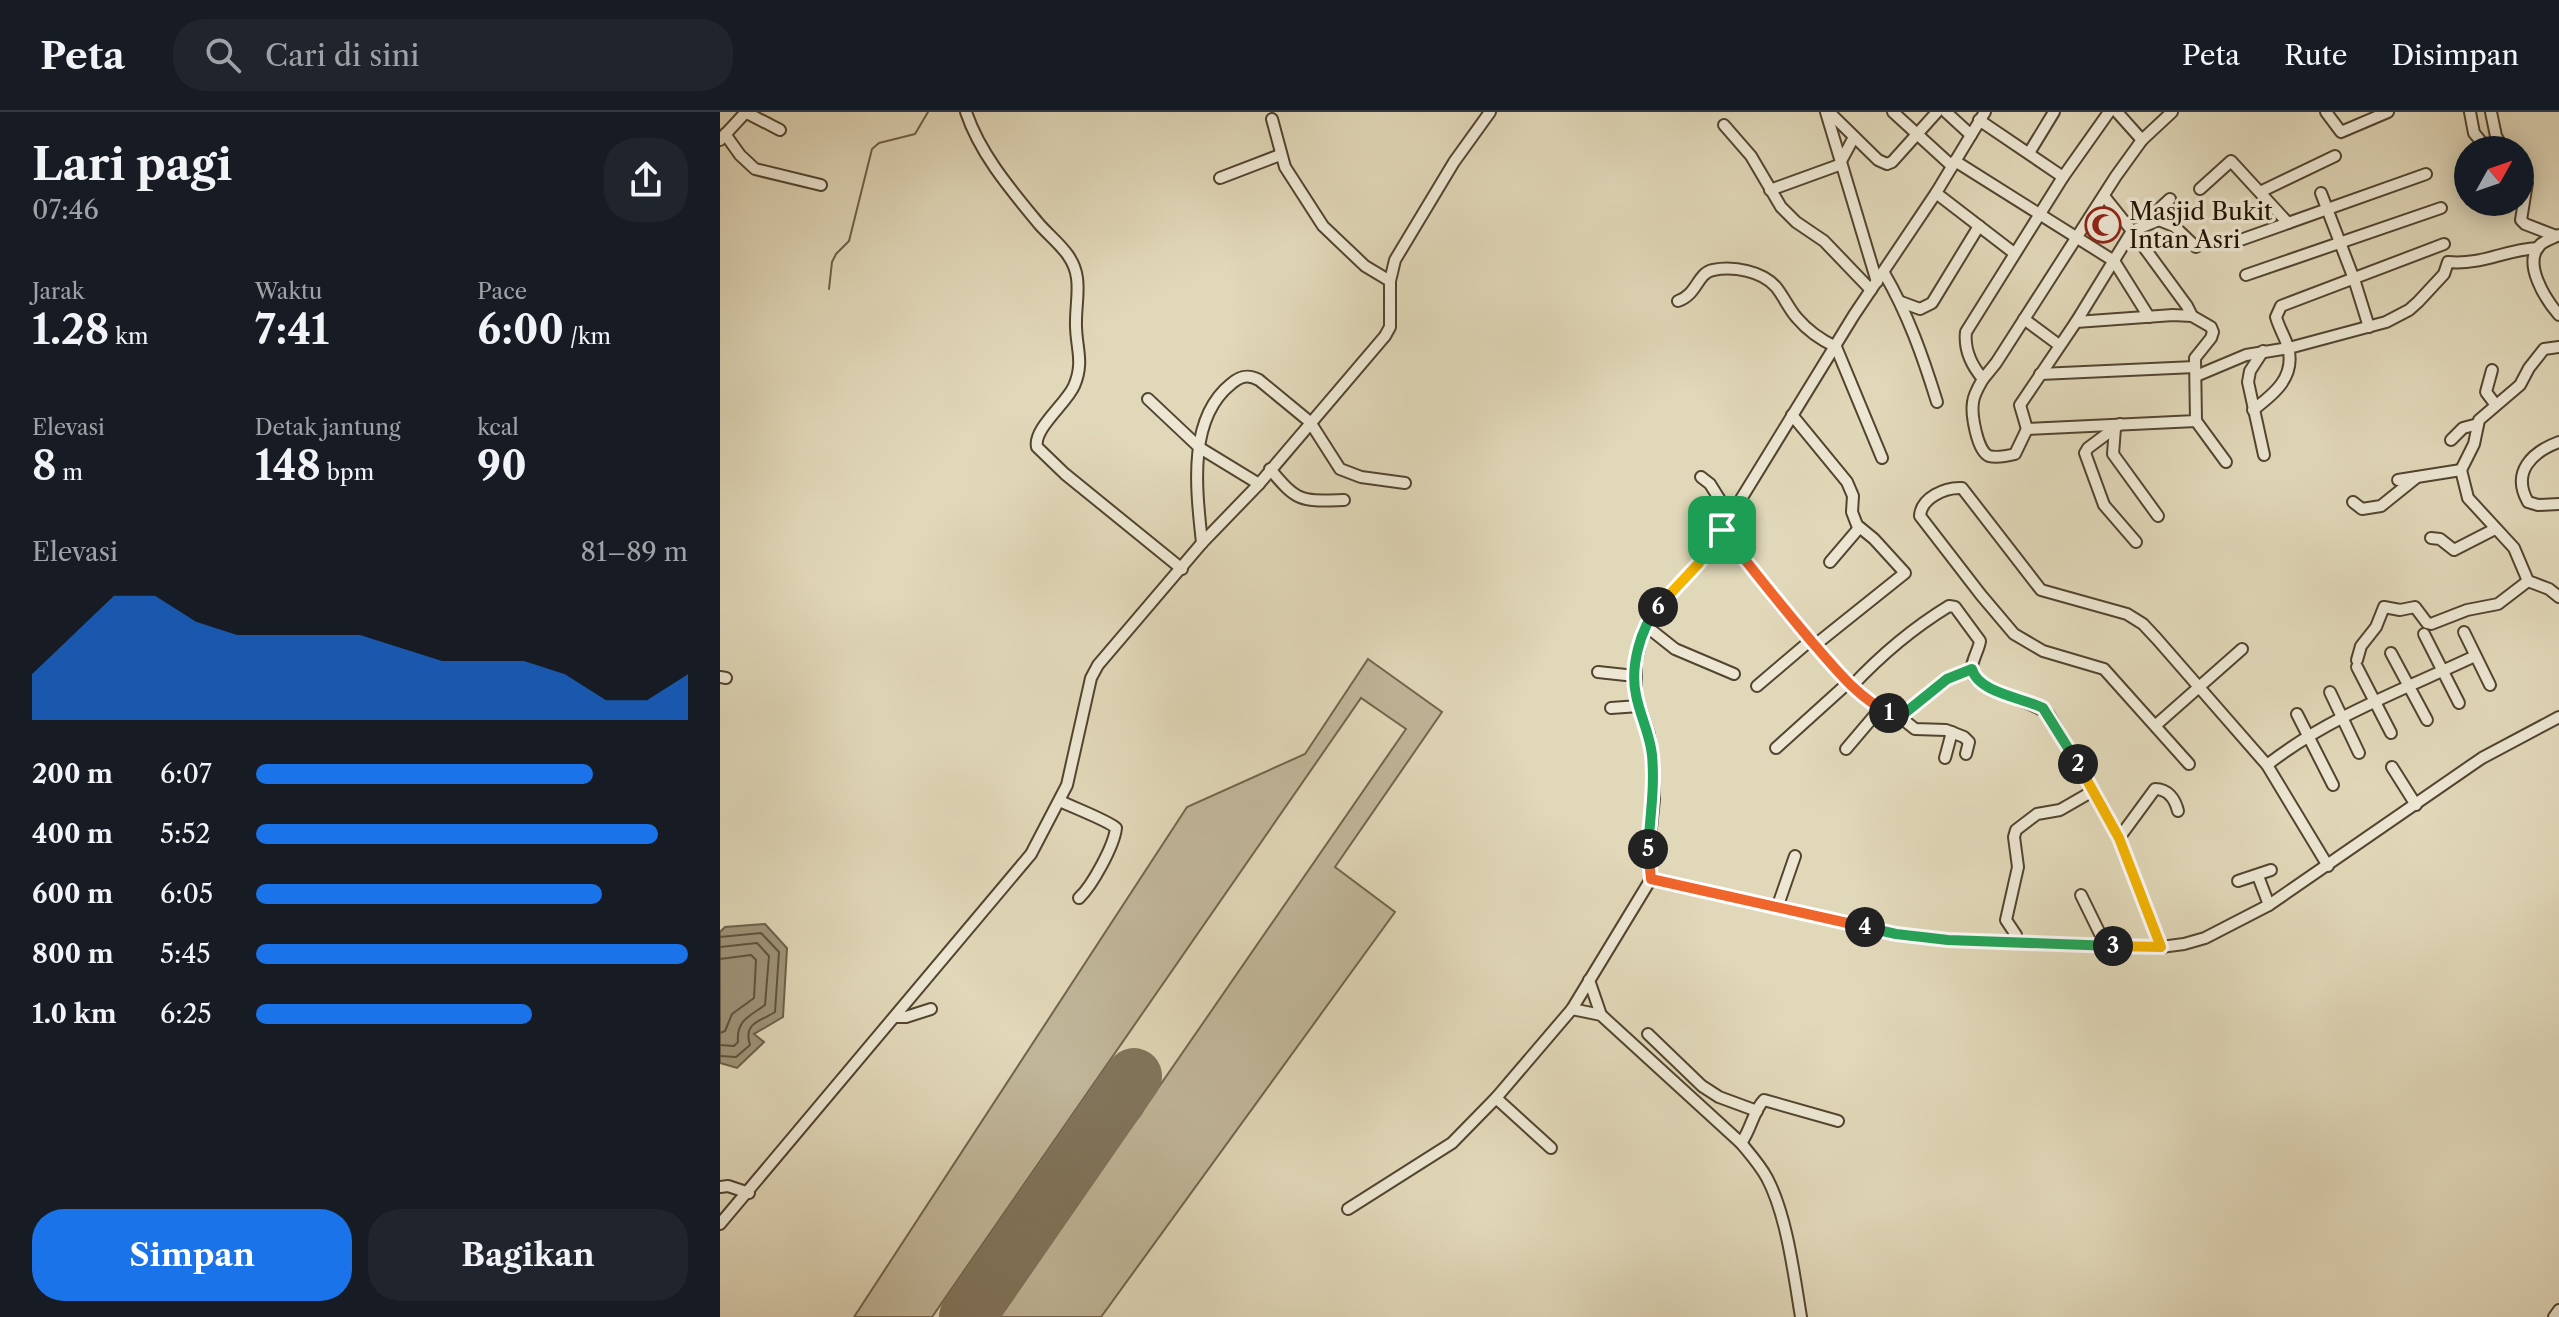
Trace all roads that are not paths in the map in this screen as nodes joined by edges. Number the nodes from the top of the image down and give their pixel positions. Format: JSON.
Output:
{"nodes":[{"id":1,"x":746,"y":112,"type":"edge"},
{"id":2,"x":966,"y":112,"type":"edge"},
{"id":3,"x":1490,"y":112,"type":"edge"},
{"id":4,"x":1827,"y":112,"type":"edge"},
{"id":5,"x":1893,"y":112,"type":"edge"},
{"id":6,"x":1937,"y":112,"type":"edge"},
{"id":7,"x":1946,"y":112,"type":"edge"},
{"id":8,"x":2054,"y":112,"type":"edge"},
{"id":9,"x":2109,"y":112,"type":"edge"},
{"id":10,"x":2117,"y":112,"type":"edge"},
{"id":11,"x":2172,"y":112,"type":"edge"},
{"id":12,"x":2326,"y":112,"type":"edge"},
{"id":13,"x":2388,"y":112,"type":"edge"},
{"id":14,"x":2470,"y":112,"type":"edge"},
{"id":15,"x":2491,"y":112,"type":"edge"},
{"id":16,"x":1982,"y":116,"type":"edge"},
{"id":17,"x":1272,"y":119,"type":"dead end"},
{"id":18,"x":1724,"y":125,"type":"dead end"},
{"id":19,"x":780,"y":130,"type":"dead end"},
{"id":20,"x":1916,"y":133,"type":"junction"},
{"id":21,"x":1971,"y":135,"type":"junction"},
{"id":22,"x":2476,"y":136,"type":"edge"},
{"id":23,"x":2496,"y":136,"type":"edge"},
{"id":24,"x":723,"y":137,"type":"edge"},
{"id":25,"x":1854,"y":137,"type":"junction"},
{"id":26,"x":2142,"y":140,"type":"junction"},
{"id":27,"x":2029,"y":153,"type":"junction"},
{"id":28,"x":1280,"y":155,"type":"junction"},
{"id":29,"x":2335,"y":156,"type":"dead end"},
{"id":30,"x":1842,"y":160,"type":"junction"},
{"id":31,"x":1953,"y":164,"type":"junction"},
{"id":32,"x":2426,"y":174,"type":"dead end"},
{"id":33,"x":2063,"y":177,"type":"junction"},
{"id":34,"x":1220,"y":178,"type":"dead end"},
{"id":35,"x":821,"y":185,"type":"dead end"},
{"id":36,"x":2200,"y":189,"type":"dead end"},
{"id":37,"x":1770,"y":190,"type":"junction"},
{"id":38,"x":2260,"y":192,"type":"junction"},
{"id":39,"x":1936,"y":193,"type":"junction"},
{"id":40,"x":2321,"y":193,"type":"dead end"},
{"id":41,"x":2104,"y":196,"type":"junction"},
{"id":42,"x":2170,"y":199,"type":"dead end"},
{"id":43,"x":2441,"y":208,"type":"dead end"},
{"id":44,"x":2327,"y":209,"type":"junction"},
{"id":45,"x":2039,"y":214,"type":"junction"},
{"id":46,"x":2520,"y":216,"type":"edge"},
{"id":47,"x":2156,"y":220,"type":"junction"},
{"id":48,"x":2288,"y":223,"type":"junction"},
{"id":49,"x":1979,"y":226,"type":"junction"},
{"id":50,"x":2132,"y":231,"type":"junction"},
{"id":51,"x":2558,"y":236,"type":"edge"},
{"id":52,"x":2077,"y":237,"type":"junction"},
{"id":53,"x":2232,"y":243,"type":"dead end"},
{"id":54,"x":2341,"y":244,"type":"junction"},
{"id":55,"x":2444,"y":244,"type":"dead end"},
{"id":56,"x":2196,"y":247,"type":"dead end"},
{"id":57,"x":2538,"y":248,"type":"junction"},
{"id":58,"x":2014,"y":253,"type":"junction"},
{"id":59,"x":2114,"y":261,"type":"junction"},
{"id":60,"x":2246,"y":275,"type":"dead end"},
{"id":61,"x":2354,"y":279,"type":"junction"},
{"id":62,"x":1390,"y":281,"type":"junction"},
{"id":63,"x":1877,"y":282,"type":"junction"},
{"id":64,"x":1678,"y":301,"type":"dead end"},
{"id":65,"x":1901,"y":302,"type":"junction"},
{"id":66,"x":2559,"y":315,"type":"edge"},
{"id":67,"x":2192,"y":316,"type":"junction"},
{"id":68,"x":2149,"y":317,"type":"junction"},
{"id":69,"x":2024,"y":319,"type":"junction"},
{"id":70,"x":2076,"y":322,"type":"junction"},
{"id":71,"x":2369,"y":327,"type":"junction"},
{"id":72,"x":2059,"y":345,"type":"junction"},
{"id":73,"x":1836,"y":347,"type":"junction"},
{"id":74,"x":2559,"y":347,"type":"edge"},
{"id":75,"x":2289,"y":348,"type":"junction"},
{"id":76,"x":2263,"y":351,"type":"junction"},
{"id":77,"x":2492,"y":370,"type":"dead end"},
{"id":78,"x":2195,"y":371,"type":"junction"},
{"id":79,"x":2040,"y":374,"type":"junction"},
{"id":80,"x":1983,"y":379,"type":"junction"},
{"id":81,"x":1148,"y":399,"type":"dead end"},
{"id":82,"x":1937,"y":402,"type":"dead end"},
{"id":83,"x":2495,"y":404,"type":"junction"},
{"id":84,"x":2253,"y":410,"type":"junction"},
{"id":85,"x":1792,"y":415,"type":"junction"},
{"id":86,"x":2196,"y":421,"type":"junction"},
{"id":87,"x":1310,"y":422,"type":"junction"},
{"id":88,"x":2478,"y":424,"type":"junction"},
{"id":89,"x":2117,"y":426,"type":"junction"},
{"id":90,"x":2027,"y":429,"type":"junction"},
{"id":91,"x":2451,"y":440,"type":"dead end"},
{"id":92,"x":2559,"y":442,"type":"edge"},
{"id":93,"x":1200,"y":448,"type":"junction"},
{"id":94,"x":2264,"y":455,"type":"dead end"},
{"id":95,"x":1882,"y":458,"type":"dead end"},
{"id":96,"x":2226,"y":462,"type":"dead end"},
{"id":97,"x":1270,"y":469,"type":"junction"},
{"id":98,"x":2461,"y":470,"type":"junction"},
{"id":99,"x":1701,"y":477,"type":"dead end"},
{"id":100,"x":2417,"y":477,"type":"junction"},
{"id":101,"x":2398,"y":480,"type":"dead end"},
{"id":102,"x":1405,"y":483,"type":"dead end"},
{"id":103,"x":1259,"y":484,"type":"junction"},
{"id":104,"x":1344,"y":500,"type":"dead end"},
{"id":105,"x":2353,"y":502,"type":"dead end"},
{"id":106,"x":2559,"y":504,"type":"edge"},
{"id":107,"x":1730,"y":516,"type":"junction"},
{"id":108,"x":2158,"y":516,"type":"dead end"},
{"id":109,"x":1859,"y":528,"type":"junction"},
{"id":110,"x":2495,"y":529,"type":"junction"},
{"id":111,"x":1722,"y":530,"type":"junction"},
{"id":112,"x":2431,"y":538,"type":"dead end"},
{"id":113,"x":2136,"y":542,"type":"dead end"},
{"id":114,"x":1202,"y":543,"type":"junction"},
{"id":115,"x":1830,"y":562,"type":"dead end"},
{"id":116,"x":1182,"y":569,"type":"junction"},
{"id":117,"x":2528,"y":581,"type":"junction"},
{"id":118,"x":2559,"y":597,"type":"edge"},
{"id":119,"x":1646,"y":626,"type":"junction"},
{"id":120,"x":2464,"y":632,"type":"dead end"},
{"id":121,"x":2424,"y":634,"type":"dead end"},
{"id":122,"x":1813,"y":642,"type":"junction"},
{"id":123,"x":2242,"y":649,"type":"dead end"},
{"id":124,"x":2391,"y":653,"type":"dead end"},
{"id":125,"x":2475,"y":656,"type":"junction"},
{"id":126,"x":1972,"y":669,"type":"junction"},
{"id":127,"x":1598,"y":672,"type":"dead end"},
{"id":128,"x":2442,"y":672,"type":"junction"},
{"id":129,"x":1734,"y":674,"type":"dead end"},
{"id":130,"x":1635,"y":676,"type":"junction"},
{"id":131,"x":1850,"y":684,"type":"junction"},
{"id":132,"x":2490,"y":685,"type":"dead end"},
{"id":133,"x":1757,"y":686,"type":"dead end"},
{"id":134,"x":2201,"y":686,"type":"junction"},
{"id":135,"x":2409,"y":687,"type":"junction"},
{"id":136,"x":2330,"y":692,"type":"dead end"},
{"id":137,"x":2375,"y":703,"type":"junction"},
{"id":138,"x":2459,"y":703,"type":"dead end"},
{"id":139,"x":1639,"y":706,"type":"junction"},
{"id":140,"x":1611,"y":708,"type":"dead end"},
{"id":141,"x":1880,"y":709,"type":"junction"},
{"id":142,"x":2297,"y":714,"type":"dead end"},
{"id":143,"x":1900,"y":717,"type":"junction"},
{"id":144,"x":2559,"y":717,"type":"edge"},
{"id":145,"x":2342,"y":719,"type":"junction"},
{"id":146,"x":2427,"y":720,"type":"dead end"},
{"id":147,"x":2156,"y":725,"type":"junction"},
{"id":148,"x":1952,"y":732,"type":"junction"},
{"id":149,"x":2391,"y":733,"type":"dead end"},
{"id":150,"x":2308,"y":737,"type":"junction"},
{"id":151,"x":1776,"y":748,"type":"dead end"},
{"id":152,"x":1846,"y":749,"type":"dead end"},
{"id":153,"x":2359,"y":753,"type":"dead end"},
{"id":154,"x":1966,"y":754,"type":"dead end"},
{"id":155,"x":1945,"y":758,"type":"dead end"},
{"id":156,"x":2189,"y":764,"type":"dead end"},
{"id":157,"x":2267,"y":765,"type":"junction"},
{"id":158,"x":2392,"y":767,"type":"dead end"},
{"id":159,"x":2333,"y":785,"type":"dead end"},
{"id":160,"x":2093,"y":791,"type":"junction"},
{"id":161,"x":1060,"y":801,"type":"junction"},
{"id":162,"x":2416,"y":805,"type":"junction"},
{"id":163,"x":2178,"y":811,"type":"dead end"},
{"id":164,"x":2119,"y":838,"type":"junction"},
{"id":165,"x":1795,"y":856,"type":"dead end"},
{"id":166,"x":2328,"y":866,"type":"junction"},
{"id":167,"x":2271,"y":870,"type":"dead end"},
{"id":168,"x":2258,"y":876,"type":"junction"},
{"id":169,"x":1651,"y":879,"type":"junction"},
{"id":170,"x":2238,"y":881,"type":"dead end"},
{"id":171,"x":2081,"y":895,"type":"dead end"},
{"id":172,"x":1079,"y":898,"type":"dead end"},
{"id":173,"x":2269,"y":905,"type":"junction"},
{"id":174,"x":1777,"y":908,"type":"junction"},
{"id":175,"x":2016,"y":942,"type":"junction"},
{"id":176,"x":2106,"y":946,"type":"junction"},
{"id":177,"x":2161,"y":947,"type":"junction"},
{"id":178,"x":1589,"y":980,"type":"junction"},
{"id":179,"x":931,"y":1009,"type":"dead end"},
{"id":180,"x":1572,"y":1009,"type":"junction"},
{"id":181,"x":1601,"y":1015,"type":"junction"},
{"id":182,"x":895,"y":1017,"type":"junction"},
{"id":183,"x":1648,"y":1034,"type":"dead end"},
{"id":184,"x":1690,"y":1075,"type":"junction"},
{"id":185,"x":1680,"y":1086,"type":"junction"},
{"id":186,"x":1496,"y":1098,"type":"junction"},
{"id":187,"x":1757,"y":1111,"type":"junction"},
{"id":188,"x":1838,"y":1121,"type":"dead end"},
{"id":189,"x":1741,"y":1143,"type":"junction"},
{"id":190,"x":1551,"y":1148,"type":"dead end"},
{"id":191,"x":720,"y":1187,"type":"edge"},
{"id":192,"x":749,"y":1193,"type":"junction"},
{"id":193,"x":1348,"y":1209,"type":"dead end"},
{"id":194,"x":720,"y":1224,"type":"edge"},
{"id":195,"x":2559,"y":1310,"type":"edge"},
{"id":196,"x":1801,"y":1317,"type":"edge"},
{"id":197,"x":2554,"y":1317,"type":"edge"}],
"edges":[{"from":1,"to":19,"type":"street"},
{"from":1,"to":24,"type":"street"},
{"from":2,"to":116,"type":"street"},
{"from":3,"to":62,"type":"street"},
{"from":4,"to":25,"type":"street"},
{"from":4,"to":30,"type":"street"},
{"from":5,"to":20,"type":"street"},
{"from":6,"to":20,"type":"street"},
{"from":7,"to":21,"type":"street"},
{"from":8,"to":27,"type":"street"},
{"from":9,"to":33,"type":"street"},
{"from":10,"to":26,"type":"street"},
{"from":11,"to":26,"type":"street"},
{"from":12,"to":13,"type":"street"},
{"from":14,"to":22,"type":"street"},
{"from":15,"to":23,"type":"street"},
{"from":16,"to":21,"type":"street"},
{"from":16,"to":27,"type":"street"},
{"from":17,"to":28,"type":"street"},
{"from":18,"to":37,"type":"street"},
{"from":20,"to":25,"type":"street"},
{"from":20,"to":31,"type":"street"},
{"from":21,"to":31,"type":"street"},
{"from":24,"to":35,"type":"street"},
{"from":25,"to":30,"type":"street"},
{"from":26,"to":41,"type":"street"},
{"from":27,"to":33,"type":"street"},
{"from":28,"to":34,"type":"street"},
{"from":28,"to":62,"type":"street"},
{"from":29,"to":38,"type":"street"},
{"from":30,"to":37,"type":"street"},
{"from":30,"to":63,"type":"street"},
{"from":31,"to":39,"type":"street"},
{"from":31,"to":45,"type":"street"},
{"from":32,"to":44,"type":"street"},
{"from":33,"to":45,"type":"street"},
{"from":36,"to":38,"type":"street"},
{"from":37,"to":63,"type":"street"},
{"from":38,"to":48,"type":"street"},
{"from":39,"to":49,"type":"street"},
{"from":39,"to":63,"type":"street"},
{"from":40,"to":44,"type":"street"},
{"from":41,"to":50,"type":"street"},
{"from":41,"to":52,"type":"street"},
{"from":42,"to":47,"type":"street"},
{"from":43,"to":54,"type":"street"},
{"from":44,"to":48,"type":"street"},
{"from":44,"to":54,"type":"street"},
{"from":45,"to":52,"type":"street"},
{"from":45,"to":58,"type":"street"},
{"from":46,"to":51,"type":"street"},
{"from":47,"to":50,"type":"street"},
{"from":47,"to":56,"type":"street"},
{"from":48,"to":53,"type":"street"},
{"from":49,"to":58,"type":"street"},
{"from":49,"to":65,"type":"street"},
{"from":50,"to":59,"type":"street"},
{"from":50,"to":67,"type":"street"},
{"from":51,"to":57,"type":"street"},
{"from":52,"to":59,"type":"street"},
{"from":52,"to":69,"type":"street"},
{"from":54,"to":60,"type":"street"},
{"from":54,"to":61,"type":"street"},
{"from":55,"to":61,"type":"street"},
{"from":57,"to":66,"type":"street"},
{"from":57,"to":71,"type":"street"},
{"from":58,"to":80,"type":"street"},
{"from":59,"to":68,"type":"street"},
{"from":59,"to":70,"type":"street"},
{"from":61,"to":71,"type":"street"},
{"from":61,"to":75,"type":"street"},
{"from":62,"to":87,"type":"street"},
{"from":63,"to":65,"type":"street"},
{"from":63,"to":73,"type":"street"},
{"from":64,"to":73,"type":"street"},
{"from":65,"to":82,"type":"street"},
{"from":67,"to":68,"type":"street"},
{"from":67,"to":78,"type":"street"},
{"from":68,"to":70,"type":"street"},
{"from":69,"to":72,"type":"street"},
{"from":69,"to":80,"type":"street"},
{"from":70,"to":72,"type":"street"},
{"from":71,"to":75,"type":"street"},
{"from":72,"to":79,"type":"street"},
{"from":73,"to":85,"type":"street"},
{"from":73,"to":95,"type":"street"},
{"from":74,"to":83,"type":"street"},
{"from":75,"to":76,"type":"street"},
{"from":75,"to":84,"type":"street"},
{"from":76,"to":78,"type":"street"},
{"from":76,"to":84,"type":"street"},
{"from":77,"to":83,"type":"street"},
{"from":78,"to":79,"type":"street"},
{"from":78,"to":86,"type":"street"},
{"from":79,"to":90,"type":"street"},
{"from":80,"to":90,"type":"street"},
{"from":81,"to":93,"type":"street"},
{"from":83,"to":88,"type":"street"},
{"from":84,"to":94,"type":"street"},
{"from":85,"to":107,"type":"street"},
{"from":85,"to":109,"type":"street"},
{"from":86,"to":89,"type":"street"},
{"from":86,"to":96,"type":"street"},
{"from":87,"to":93,"type":"street"},
{"from":87,"to":97,"type":"street"},
{"from":87,"to":102,"type":"street"},
{"from":88,"to":91,"type":"street"},
{"from":88,"to":98,"type":"street"},
{"from":89,"to":90,"type":"street"},
{"from":89,"to":108,"type":"street"},
{"from":89,"to":113,"type":"street"},
{"from":92,"to":106,"type":"street"},
{"from":93,"to":103,"type":"street"},
{"from":93,"to":114,"type":"street"},
{"from":97,"to":103,"type":"street"},
{"from":97,"to":104,"type":"street"},
{"from":98,"to":100,"type":"street"},
{"from":98,"to":110,"type":"street"},
{"from":99,"to":107,"type":"street"},
{"from":100,"to":101,"type":"street"},
{"from":100,"to":105,"type":"street"},
{"from":103,"to":114,"type":"street"},
{"from":107,"to":111,"type":"street"},
{"from":109,"to":115,"type":"street"},
{"from":109,"to":122,"type":"street"},
{"from":110,"to":112,"type":"street"},
{"from":110,"to":117,"type":"street"},
{"from":111,"to":119,"type":"street"},
{"from":111,"to":122,"type":"street"},
{"from":114,"to":116,"type":"street"},
{"from":116,"to":161,"type":"street"},
{"from":117,"to":118,"type":"street"},
{"from":117,"to":137,"type":"street"},
{"from":119,"to":129,"type":"street"},
{"from":119,"to":130,"type":"street"},
{"from":120,"to":125,"type":"street"},
{"from":121,"to":128,"type":"street"},
{"from":122,"to":131,"type":"street"},
{"from":122,"to":133,"type":"street"},
{"from":123,"to":134,"type":"street"},
{"from":124,"to":135,"type":"street"},
{"from":125,"to":128,"type":"street"},
{"from":125,"to":132,"type":"street"},
{"from":126,"to":131,"type":"street"},
{"from":126,"to":143,"type":"street"},
{"from":126,"to":160,"type":"street"},
{"from":127,"to":130,"type":"street"},
{"from":128,"to":135,"type":"street"},
{"from":128,"to":138,"type":"street"},
{"from":130,"to":139,"type":"street"},
{"from":131,"to":141,"type":"street"},
{"from":131,"to":151,"type":"street"},
{"from":134,"to":147,"type":"street"},
{"from":134,"to":147,"type":"street"},
{"from":134,"to":157,"type":"street"},
{"from":135,"to":137,"type":"street"},
{"from":135,"to":146,"type":"street"},
{"from":136,"to":145,"type":"street"},
{"from":137,"to":145,"type":"street"},
{"from":137,"to":149,"type":"street"},
{"from":139,"to":140,"type":"street"},
{"from":139,"to":169,"type":"street"},
{"from":141,"to":143,"type":"street"},
{"from":141,"to":152,"type":"street"},
{"from":142,"to":150,"type":"street"},
{"from":143,"to":148,"type":"street"},
{"from":144,"to":162,"type":"street"},
{"from":145,"to":150,"type":"street"},
{"from":145,"to":153,"type":"street"},
{"from":147,"to":156,"type":"street"},
{"from":148,"to":154,"type":"street"},
{"from":148,"to":155,"type":"street"},
{"from":150,"to":157,"type":"street"},
{"from":150,"to":159,"type":"street"},
{"from":157,"to":166,"type":"street"},
{"from":158,"to":162,"type":"street"},
{"from":160,"to":164,"type":"street"},
{"from":160,"to":175,"type":"street"},
{"from":161,"to":172,"type":"street"},
{"from":161,"to":182,"type":"street"},
{"from":162,"to":166,"type":"street"},
{"from":163,"to":164,"type":"street"},
{"from":164,"to":177,"type":"street"},
{"from":165,"to":174,"type":"street"},
{"from":166,"to":173,"type":"street"},
{"from":167,"to":168,"type":"street"},
{"from":168,"to":170,"type":"street"},
{"from":168,"to":173,"type":"street"},
{"from":169,"to":174,"type":"street"},
{"from":169,"to":178,"type":"street"},
{"from":171,"to":176,"type":"street"},
{"from":173,"to":177,"type":"street"},
{"from":174,"to":175,"type":"street"},
{"from":175,"to":176,"type":"street"},
{"from":176,"to":177,"type":"street"},
{"from":178,"to":180,"type":"street"},
{"from":178,"to":181,"type":"street"},
{"from":179,"to":182,"type":"street"},
{"from":180,"to":181,"type":"street"},
{"from":180,"to":186,"type":"street"},
{"from":181,"to":185,"type":"street"},
{"from":182,"to":192,"type":"street"},
{"from":183,"to":184,"type":"street"},
{"from":184,"to":185,"type":"street"},
{"from":184,"to":187,"type":"street"},
{"from":185,"to":189,"type":"street"},
{"from":186,"to":190,"type":"street"},
{"from":186,"to":193,"type":"street"},
{"from":187,"to":188,"type":"street"},
{"from":187,"to":189,"type":"street"},
{"from":189,"to":196,"type":"street"},
{"from":191,"to":192,"type":"street"},
{"from":192,"to":194,"type":"street"},
{"from":195,"to":197,"type":"street"}]}
